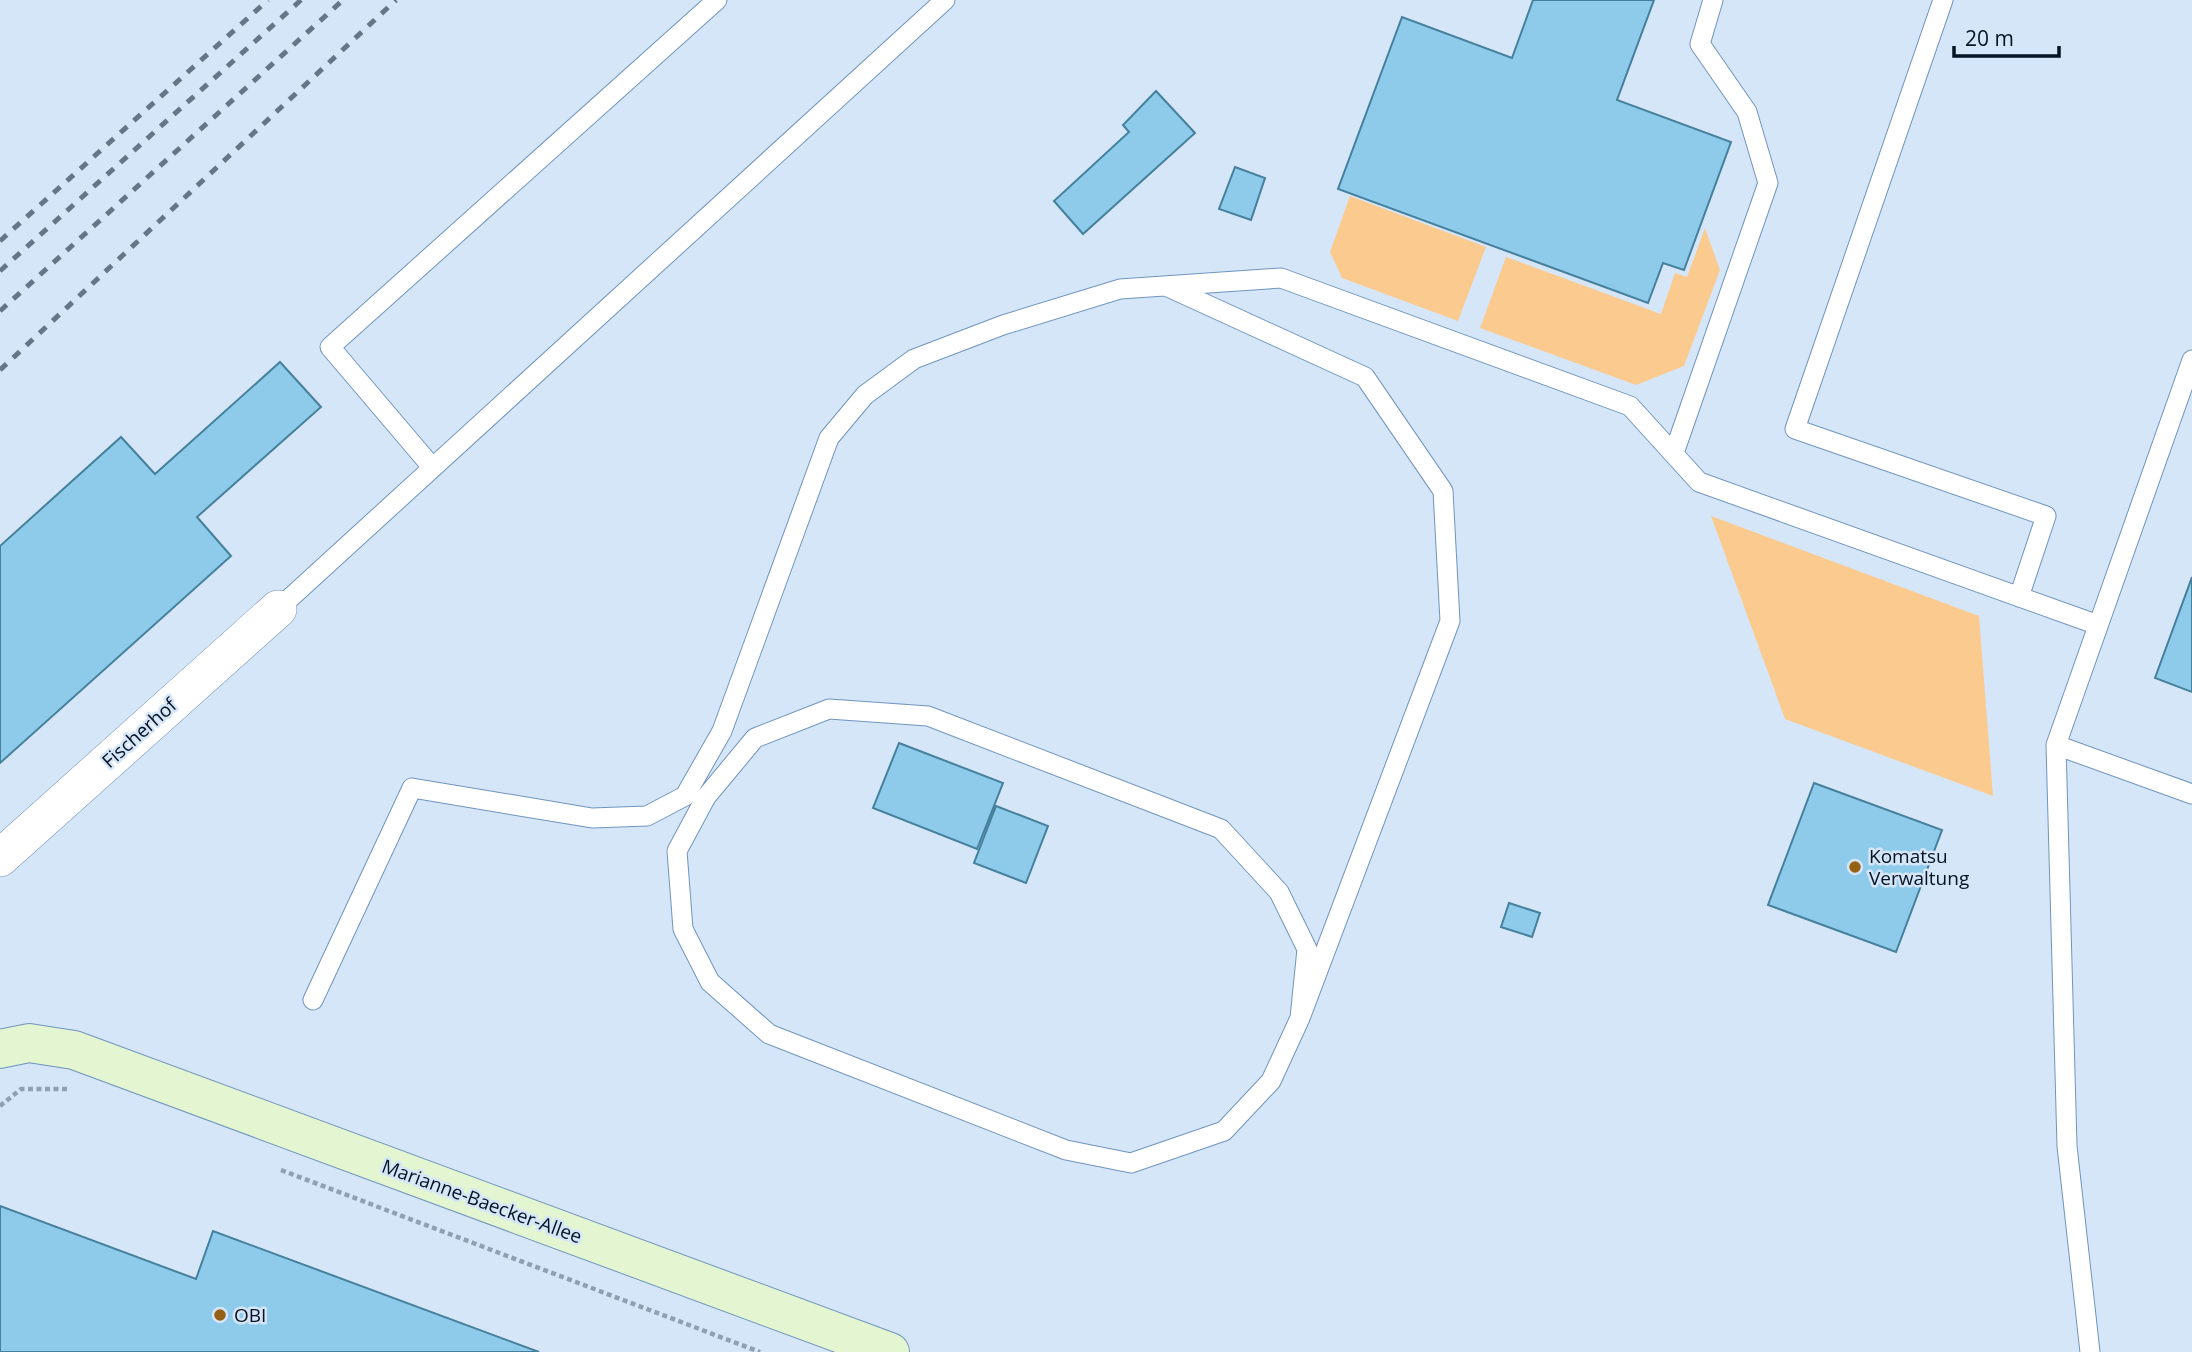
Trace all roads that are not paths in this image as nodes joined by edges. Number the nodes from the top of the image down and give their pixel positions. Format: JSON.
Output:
{"nodes":[{"id":1,"x":717,"y":0,"type":"edge"},
{"id":2,"x":945,"y":0,"type":"edge"},
{"id":3,"x":1713,"y":0,"type":"edge"},
{"id":4,"x":1942,"y":0,"type":"edge"},
{"id":5,"x":1166,"y":286,"type":"junction"},
{"id":6,"x":2192,"y":360,"type":"edge"},
{"id":7,"x":1674,"y":453,"type":"junction"},
{"id":8,"x":432,"y":467,"type":"junction"},
{"id":9,"x":2019,"y":597,"type":"junction"},
{"id":10,"x":278,"y":608,"type":"joint"},
{"id":11,"x":2098,"y":625,"type":"junction"},
{"id":12,"x":2056,"y":745,"type":"junction"},
{"id":13,"x":2192,"y":794,"type":"edge"},
{"id":14,"x":0,"y":858,"type":"edge"},
{"id":15,"x":313,"y":1000,"type":"dead end"},
{"id":16,"x":1300,"y":1018,"type":"junction"},
{"id":17,"x":0,"y":1049,"type":"edge"},
{"id":18,"x":890,"y":1352,"type":"edge"},
{"id":19,"x":2090,"y":1352,"type":"edge"}],
"edges":[{"from":1,"to":8,"type":"lane"},
{"from":2,"to":8,"type":"lane"},
{"from":3,"to":7,"type":"lane"},
{"from":4,"to":9,"type":"lane"},
{"from":5,"to":7,"type":"lane"},
{"from":5,"to":15,"type":"lane"},
{"from":5,"to":16,"type":"lane"},
{"from":6,"to":11,"type":"lane"},
{"from":7,"to":9,"type":"lane"},
{"from":8,"to":10,"type":"lane"},
{"from":9,"to":11,"type":"lane"},
{"from":10,"to":14,"type":"street","name":"Fischerhof"},
{"from":11,"to":12,"type":"lane"},
{"from":12,"to":13,"type":"lane"},
{"from":12,"to":19,"type":"lane"},
{"from":16,"to":16,"type":"lane"},
{"from":17,"to":18,"type":"street","name":"Marianne-Baecker-Allee"}]}
